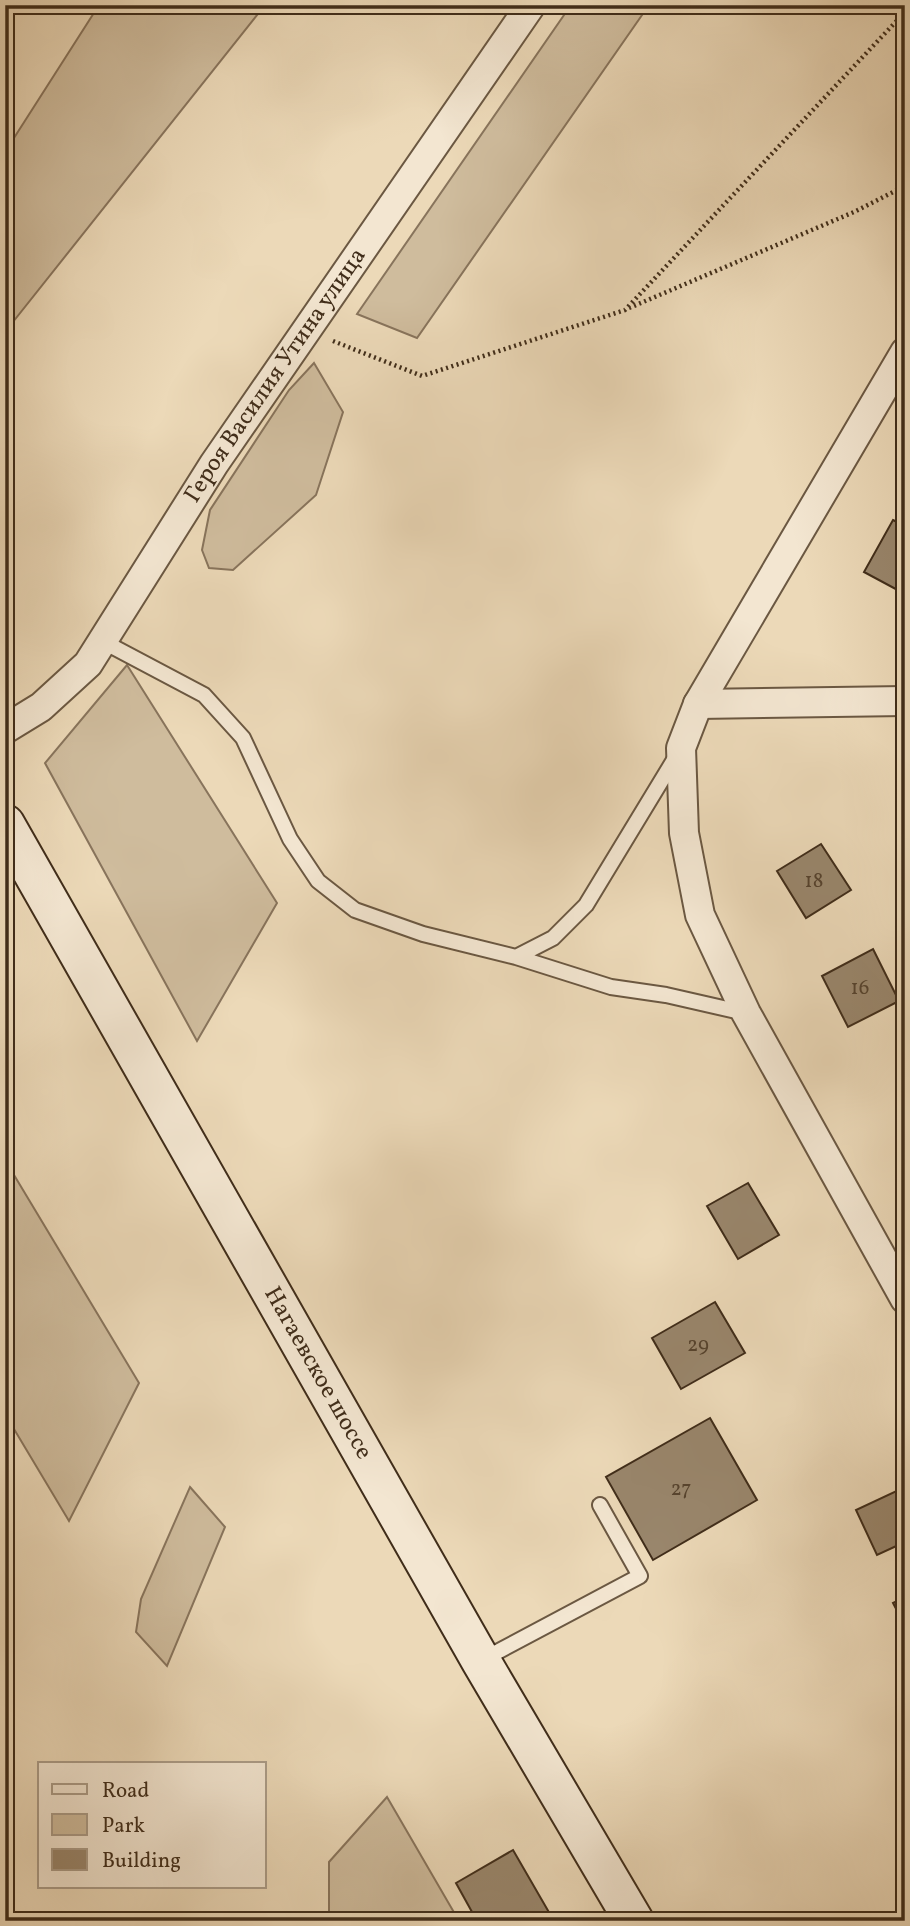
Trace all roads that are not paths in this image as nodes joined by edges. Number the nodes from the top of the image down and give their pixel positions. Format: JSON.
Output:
{"nodes":[{"id":1,"x":531,"y":5,"type":"edge"},
{"id":2,"x":905,"y":352,"type":"edge"},
{"id":3,"x":103,"y":641,"type":"junction"},
{"id":4,"x":905,"y":701,"type":"edge"},
{"id":5,"x":698,"y":704,"type":"junction"},
{"id":6,"x":5,"y":729,"type":"edge"},
{"id":7,"x":681,"y":748,"type":"junction"},
{"id":8,"x":5,"y":824,"type":"edge"},
{"id":9,"x":516,"y":957,"type":"junction"},
{"id":10,"x":746,"y":1013,"type":"junction"},
{"id":11,"x":905,"y":1299,"type":"edge"},
{"id":12,"x":600,"y":1505,"type":"dead end"},
{"id":13,"x":481,"y":1661,"type":"junction"},
{"id":14,"x":634,"y":1921,"type":"edge"}],
"edges":[{"from":1,"to":3,"type":"street","name":"Героя Василия Утина улица"},
{"from":2,"to":5,"type":"street"},
{"from":3,"to":6,"type":"street","name":"Героя Василия Утина улица"},
{"from":3,"to":9,"type":"lane"},
{"from":4,"to":5,"type":"street"},
{"from":5,"to":7,"type":"street"},
{"from":7,"to":9,"type":"lane"},
{"from":7,"to":10,"type":"street"},
{"from":8,"to":13,"type":"street","name":"Нагаевское шоссе"},
{"from":9,"to":10,"type":"lane"},
{"from":10,"to":11,"type":"street"},
{"from":12,"to":13,"type":"lane"},
{"from":13,"to":14,"type":"street","name":"Нагаевское шоссе"}]}
